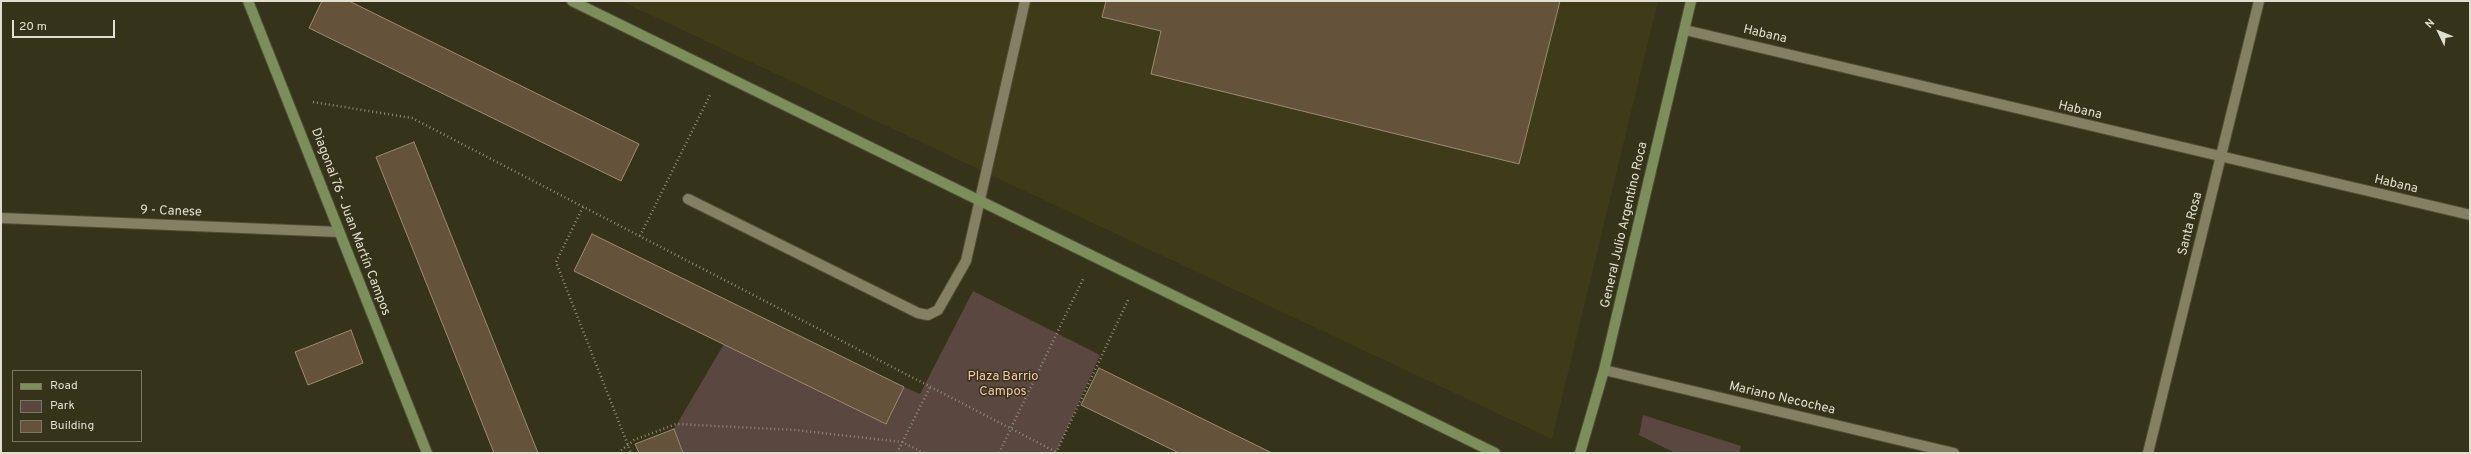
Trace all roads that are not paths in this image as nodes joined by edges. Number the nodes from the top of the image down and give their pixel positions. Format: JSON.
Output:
{"nodes":[{"id":1,"x":248,"y":1,"type":"edge"},
{"id":2,"x":572,"y":1,"type":"edge"},
{"id":3,"x":1025,"y":1,"type":"edge"},
{"id":4,"x":1692,"y":1,"type":"edge"},
{"id":5,"x":2259,"y":1,"type":"edge"},
{"id":6,"x":1685,"y":30,"type":"junction"},
{"id":7,"x":2220,"y":157,"type":"junction"},
{"id":8,"x":688,"y":199,"type":"dead end"},
{"id":9,"x":981,"y":200,"type":"junction"},
{"id":10,"x":2470,"y":216,"type":"edge"},
{"id":11,"x":1,"y":218,"type":"edge"},
{"id":12,"x":340,"y":232,"type":"junction"},
{"id":13,"x":1604,"y":370,"type":"junction"},
{"id":14,"x":427,"y":453,"type":"edge"},
{"id":15,"x":1495,"y":453,"type":"edge"},
{"id":16,"x":1580,"y":453,"type":"edge"},
{"id":17,"x":1954,"y":453,"type":"edge"},
{"id":18,"x":2148,"y":453,"type":"edge"}],
"edges":[{"from":1,"to":12,"type":"main road","name":"Diagonal 76 - Juan Martín Campos"},
{"from":2,"to":9,"type":"main road"},
{"from":3,"to":9,"type":"street"},
{"from":4,"to":6,"type":"main road","name":"General Julio Argentino Roca"},
{"from":5,"to":7,"type":"street","name":"Santa Rosa"},
{"from":6,"to":7,"type":"street","name":"Habana"},
{"from":6,"to":13,"type":"main road","name":"General Julio Argentino Roca"},
{"from":7,"to":10,"type":"street","name":"Habana"},
{"from":7,"to":18,"type":"street","name":"Santa Rosa"},
{"from":8,"to":9,"type":"street"},
{"from":9,"to":15,"type":"main road"},
{"from":11,"to":12,"type":"street","name":"9 - Canese"},
{"from":12,"to":14,"type":"main road","name":"Diagonal 76 - Juan Martín Campos"},
{"from":13,"to":16,"type":"main road","name":"General Julio Argentino Roca"},
{"from":13,"to":17,"type":"street","name":"Mariano Necochea"}]}
